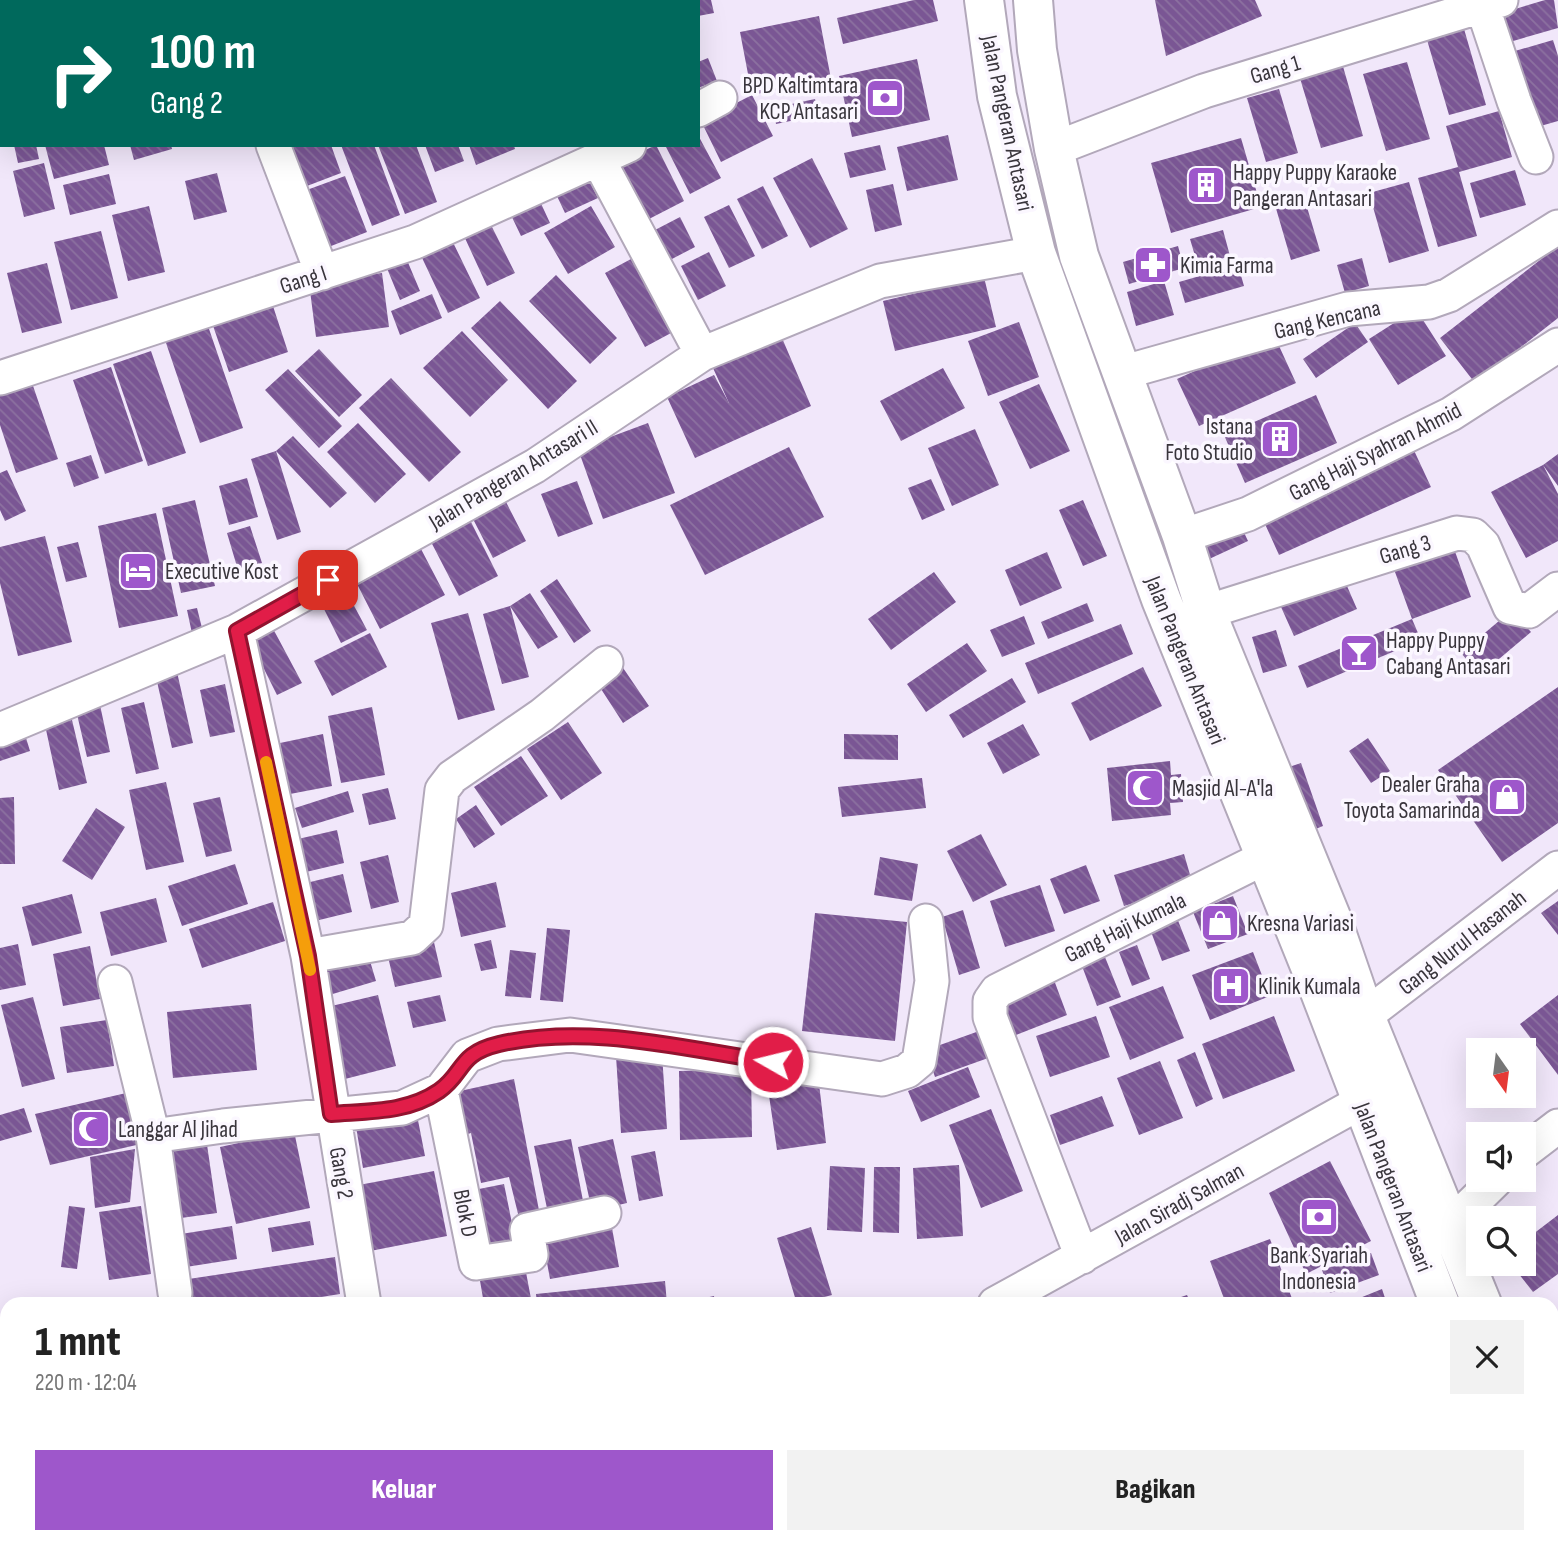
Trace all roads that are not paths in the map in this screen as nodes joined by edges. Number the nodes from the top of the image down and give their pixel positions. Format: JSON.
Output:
{"nodes":[{"id":1,"x":984,"y":0,"type":"edge"},
{"id":2,"x":1033,"y":0,"type":"edge"},
{"id":3,"x":1491,"y":3,"type":"edge"},
{"id":4,"x":274,"y":147,"type":"edge"},
{"id":5,"x":625,"y":147,"type":"edge"},
{"id":6,"x":1054,"y":149,"type":"junction"},
{"id":7,"x":1536,"y":157,"type":"dead end"},
{"id":8,"x":599,"y":161,"type":"junction"},
{"id":9,"x":1558,"y":227,"type":"edge"},
{"id":10,"x":1036,"y":253,"type":"junction"},
{"id":11,"x":322,"y":272,"type":"junction"},
{"id":12,"x":1558,"y":345,"type":"edge"},
{"id":13,"x":702,"y":354,"type":"junction"},
{"id":14,"x":1121,"y":373,"type":"junction"},
{"id":15,"x":0,"y":378,"type":"edge"},
{"id":16,"x":1182,"y":536,"type":"junction"},
{"id":17,"x":1558,"y":589,"type":"edge"},
{"id":18,"x":1206,"y":612,"type":"junction"},
{"id":19,"x":237,"y":631,"type":"junction"},
{"id":20,"x":606,"y":663,"type":"dead end"},
{"id":21,"x":0,"y":730,"type":"edge"},
{"id":22,"x":1264,"y":859,"type":"junction"},
{"id":23,"x":1558,"y":868,"type":"edge"},
{"id":24,"x":926,"y":920,"type":"dead end"},
{"id":25,"x":308,"y":956,"type":"junction"},
{"id":26,"x":115,"y":982,"type":"dead end"},
{"id":27,"x":1365,"y":1016,"type":"junction"},
{"id":28,"x":441,"y":1090,"type":"junction"},
{"id":29,"x":1361,"y":1102,"type":"junction"},
{"id":30,"x":331,"y":1114,"type":"junction"},
{"id":31,"x":1558,"y":1126,"type":"edge"},
{"id":32,"x":153,"y":1136,"type":"junction"},
{"id":33,"x":1536,"y":1143,"type":"edge"},
{"id":34,"x":1484,"y":1192,"type":"edge"},
{"id":35,"x":604,"y":1213,"type":"dead end"},
{"id":36,"x":1449,"y":1226,"type":"junction"},
{"id":37,"x":1082,"y":1257,"type":"junction"},
{"id":38,"x":175,"y":1293,"type":"dead end"},
{"id":39,"x":363,"y":1297,"type":"edge"},
{"id":40,"x":1008,"y":1297,"type":"edge"},
{"id":41,"x":1437,"y":1297,"type":"edge"},
{"id":42,"x":1479,"y":1297,"type":"edge"}],
"edges":[{"from":1,"to":10,"type":"highway","name":"Jalan Pangeran Antasari"},
{"from":2,"to":6,"type":"highway","name":"Jalan Pangeran Antasari"},
{"from":3,"to":6,"type":"street","name":"Gang 1"},
{"from":3,"to":7,"type":"street"},
{"from":4,"to":11,"type":"street"},
{"from":5,"to":8,"type":"street","name":"Gang I"},
{"from":6,"to":14,"type":"highway","name":"Jalan Pangeran Antasari"},
{"from":8,"to":11,"type":"street","name":"Gang I"},
{"from":8,"to":13,"type":"street"},
{"from":9,"to":14,"type":"street","name":"Gang Kencana"},
{"from":10,"to":13,"type":"street","name":"Jalan Pangeran Antasari II"},
{"from":10,"to":22,"type":"highway","name":"Jalan Pangeran Antasari"},
{"from":11,"to":15,"type":"street","name":"Gang I"},
{"from":12,"to":16,"type":"street","name":"Gang Haji Syahran Ahmid"},
{"from":13,"to":19,"type":"street","name":"Jalan Pangeran Antasari II"},
{"from":14,"to":16,"type":"highway","name":"Jalan Pangeran Antasari"},
{"from":16,"to":18,"type":"highway","name":"Jalan Pangeran Antasari"},
{"from":17,"to":18,"type":"street","name":"Gang 3"},
{"from":18,"to":27,"type":"highway","name":"Jalan Pangeran Antasari"},
{"from":19,"to":21,"type":"street","name":"Jalan Pangeran Antasari II"},
{"from":19,"to":25,"type":"street","name":"Gang 2"},
{"from":20,"to":25,"type":"street"},
{"from":22,"to":29,"type":"highway","name":"Jalan Pangeran Antasari"},
{"from":22,"to":37,"type":"street","name":"Gang Haji Kumala"},
{"from":23,"to":27,"type":"street","name":"Gang Nurul Hasanah"},
{"from":24,"to":28,"type":"street"},
{"from":25,"to":30,"type":"street","name":"Gang 2"},
{"from":26,"to":32,"type":"street"},
{"from":27,"to":36,"type":"highway","name":"Jalan Pangeran Antasari"},
{"from":28,"to":30,"type":"street"},
{"from":28,"to":35,"type":"street","name":"Blok D"},
{"from":29,"to":37,"type":"street","name":"Jalan Siradj Salman"},
{"from":29,"to":41,"type":"highway","name":"Jalan Pangeran Antasari"},
{"from":30,"to":32,"type":"street"},
{"from":30,"to":39,"type":"street","name":"Gang 2"},
{"from":31,"to":33,"type":"street"},
{"from":32,"to":38,"type":"street"},
{"from":34,"to":36,"type":"street"},
{"from":36,"to":42,"type":"highway","name":"Jalan Pangeran Antasari"},
{"from":37,"to":40,"type":"street","name":"Jalan Siradj Salman"}]}
